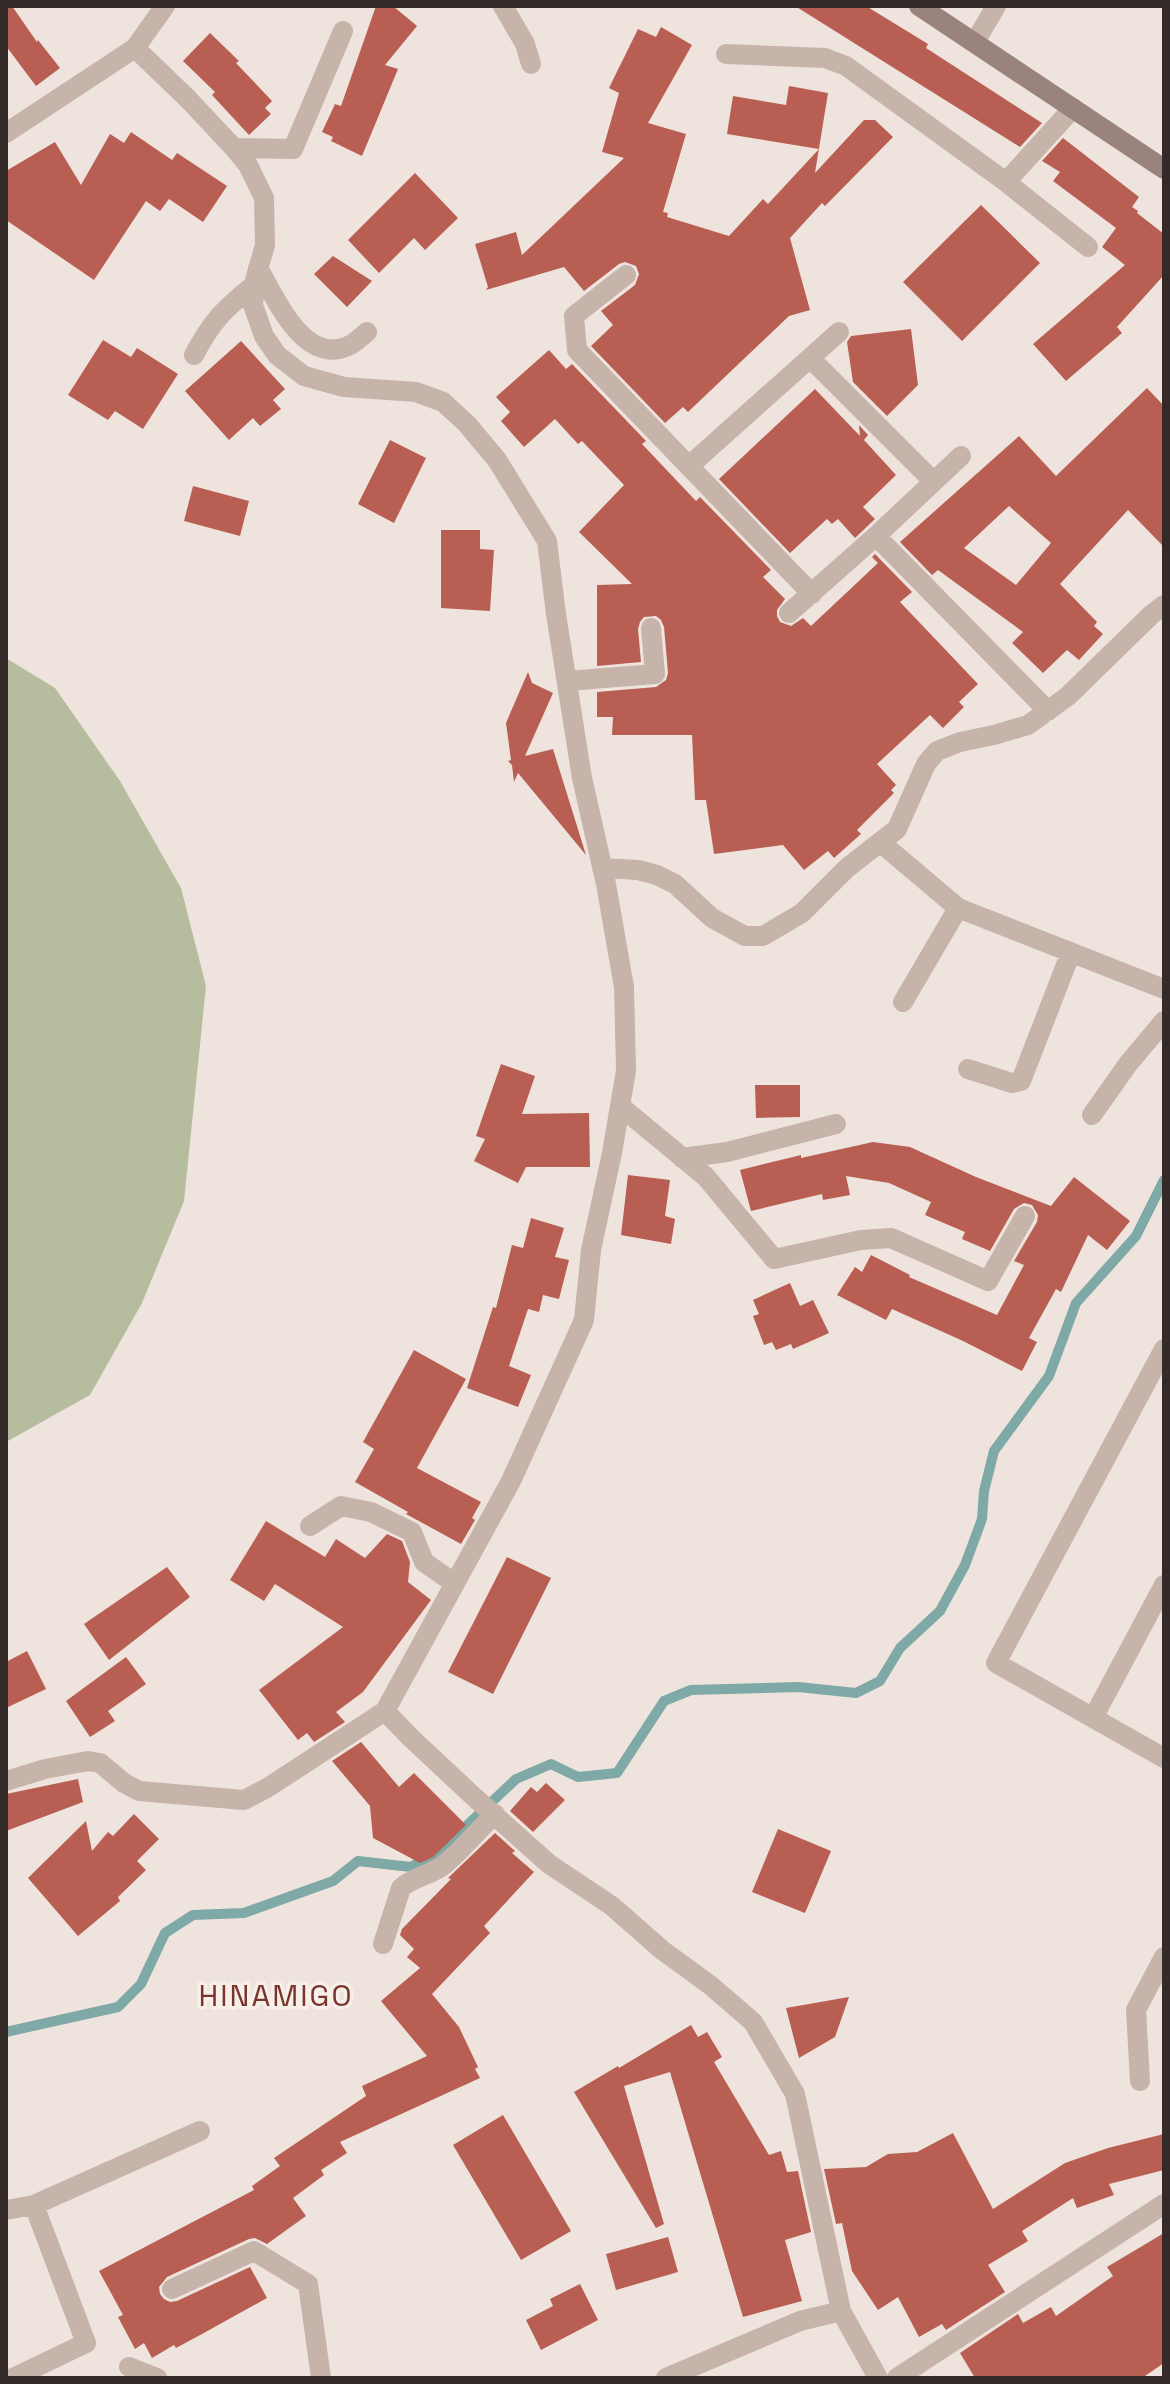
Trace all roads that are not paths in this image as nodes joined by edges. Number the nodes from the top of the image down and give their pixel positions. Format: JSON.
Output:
{"nodes":[{"id":1,"x":165,"y":6,"type":"edge"},
{"id":2,"x":503,"y":6,"type":"edge"},
{"id":3,"x":919,"y":6,"type":"edge"},
{"id":4,"x":996,"y":6,"type":"edge"},
{"id":5,"x":343,"y":31,"type":"dead end"},
{"id":6,"x":975,"y":42,"type":"junction"},
{"id":7,"x":135,"y":48,"type":"junction"},
{"id":8,"x":726,"y":54,"type":"dead end"},
{"id":9,"x":531,"y":64,"type":"dead end"},
{"id":10,"x":1073,"y":108,"type":"junction"},
{"id":11,"x":6,"y":133,"type":"edge"},
{"id":12,"x":234,"y":148,"type":"junction"},
{"id":13,"x":1164,"y":169,"type":"edge"},
{"id":14,"x":1006,"y":182,"type":"junction"},
{"id":15,"x":1088,"y":247,"type":"dead end"},
{"id":16,"x":626,"y":275,"type":"dead end"},
{"id":17,"x":256,"y":276,"type":"junction"},
{"id":18,"x":367,"y":332,"type":"dead end"},
{"id":19,"x":839,"y":332,"type":"dead end"},
{"id":20,"x":194,"y":355,"type":"dead end"},
{"id":21,"x":811,"y":359,"type":"junction"},
{"id":22,"x":961,"y":456,"type":"dead end"},
{"id":23,"x":689,"y":466,"type":"junction"},
{"id":24,"x":933,"y":481,"type":"junction"},
{"id":25,"x":876,"y":536,"type":"junction"},
{"id":26,"x":812,"y":594,"type":"junction"},
{"id":27,"x":1164,"y":605,"type":"edge"},
{"id":28,"x":789,"y":613,"type":"dead end"},
{"id":29,"x":651,"y":628,"type":"dead end"},
{"id":30,"x":567,"y":681,"type":"junction"},
{"id":31,"x":1048,"y":711,"type":"junction"},
{"id":32,"x":880,"y":842,"type":"junction"},
{"id":33,"x":602,"y":868,"type":"junction"},
{"id":34,"x":958,"y":908,"type":"junction"},
{"id":35,"x":1071,"y":952,"type":"junction"},
{"id":36,"x":1164,"y":989,"type":"edge"},
{"id":37,"x":903,"y":1002,"type":"dead end"},
{"id":38,"x":1164,"y":1021,"type":"edge"},
{"id":39,"x":968,"y":1069,"type":"dead end"},
{"id":40,"x":620,"y":1106,"type":"junction"},
{"id":41,"x":1092,"y":1115,"type":"dead end"},
{"id":42,"x":836,"y":1124,"type":"dead end"},
{"id":43,"x":682,"y":1158,"type":"junction"},
{"id":44,"x":1025,"y":1216,"type":"dead end"},
{"id":45,"x":1164,"y":1349,"type":"edge"},
{"id":46,"x":310,"y":1526,"type":"dead end"},
{"id":47,"x":454,"y":1583,"type":"junction"},
{"id":48,"x":1164,"y":1585,"type":"edge"},
{"id":49,"x":385,"y":1711,"type":"junction"},
{"id":50,"x":1093,"y":1718,"type":"junction"},
{"id":51,"x":1164,"y":1758,"type":"edge"},
{"id":52,"x":6,"y":1781,"type":"edge"},
{"id":53,"x":495,"y":1814,"type":"junction"},
{"id":54,"x":383,"y":1944,"type":"dead end"},
{"id":55,"x":1164,"y":1957,"type":"edge"},
{"id":56,"x":1140,"y":2081,"type":"dead end"},
{"id":57,"x":200,"y":2131,"type":"dead end"},
{"id":58,"x":1164,"y":2204,"type":"edge"},
{"id":59,"x":34,"y":2205,"type":"junction"},
{"id":60,"x":6,"y":2210,"type":"edge"},
{"id":61,"x":172,"y":2289,"type":"dead end"},
{"id":62,"x":841,"y":2311,"type":"junction"},
{"id":63,"x":129,"y":2367,"type":"dead end"},
{"id":64,"x":26,"y":2375,"type":"edge"},
{"id":65,"x":157,"y":2378,"type":"edge"},
{"id":66,"x":321,"y":2378,"type":"edge"},
{"id":67,"x":666,"y":2378,"type":"edge"},
{"id":68,"x":878,"y":2378,"type":"edge"},
{"id":69,"x":897,"y":2378,"type":"edge"}],
"edges":[{"from":1,"to":7,"type":"street"},
{"from":2,"to":9,"type":"street"},
{"from":3,"to":6,"type":"main road"},
{"from":4,"to":6,"type":"street"},
{"from":5,"to":12,"type":"street"},
{"from":6,"to":10,"type":"main road"},
{"from":7,"to":11,"type":"street"},
{"from":7,"to":12,"type":"street"},
{"from":8,"to":14,"type":"street"},
{"from":10,"to":13,"type":"main road"},
{"from":10,"to":14,"type":"street"},
{"from":12,"to":17,"type":"street"},
{"from":14,"to":15,"type":"street"},
{"from":16,"to":23,"type":"street"},
{"from":17,"to":18,"type":"street"},
{"from":17,"to":20,"type":"street"},
{"from":17,"to":30,"type":"street"},
{"from":19,"to":21,"type":"street"},
{"from":21,"to":23,"type":"street"},
{"from":21,"to":24,"type":"street"},
{"from":22,"to":24,"type":"street"},
{"from":23,"to":26,"type":"street"},
{"from":24,"to":25,"type":"street"},
{"from":25,"to":26,"type":"street"},
{"from":25,"to":31,"type":"street"},
{"from":26,"to":28,"type":"street"},
{"from":27,"to":31,"type":"street"},
{"from":29,"to":30,"type":"street"},
{"from":30,"to":33,"type":"street"},
{"from":31,"to":32,"type":"street"},
{"from":32,"to":33,"type":"street"},
{"from":32,"to":34,"type":"street"},
{"from":33,"to":40,"type":"street"},
{"from":34,"to":35,"type":"street"},
{"from":34,"to":37,"type":"street"},
{"from":35,"to":36,"type":"street"},
{"from":35,"to":39,"type":"street"},
{"from":38,"to":41,"type":"street"},
{"from":40,"to":43,"type":"street"},
{"from":40,"to":47,"type":"street"},
{"from":42,"to":43,"type":"street"},
{"from":43,"to":44,"type":"street"},
{"from":45,"to":50,"type":"street"},
{"from":46,"to":47,"type":"street"},
{"from":47,"to":49,"type":"street"},
{"from":48,"to":50,"type":"street"},
{"from":49,"to":52,"type":"street"},
{"from":49,"to":53,"type":"street"},
{"from":50,"to":51,"type":"street"},
{"from":53,"to":54,"type":"street"},
{"from":53,"to":62,"type":"street"},
{"from":55,"to":56,"type":"street"},
{"from":57,"to":59,"type":"street"},
{"from":58,"to":69,"type":"street"},
{"from":59,"to":60,"type":"street"},
{"from":59,"to":64,"type":"street"},
{"from":61,"to":66,"type":"street"},
{"from":62,"to":67,"type":"street"},
{"from":62,"to":68,"type":"street"},
{"from":63,"to":65,"type":"street"}]}
